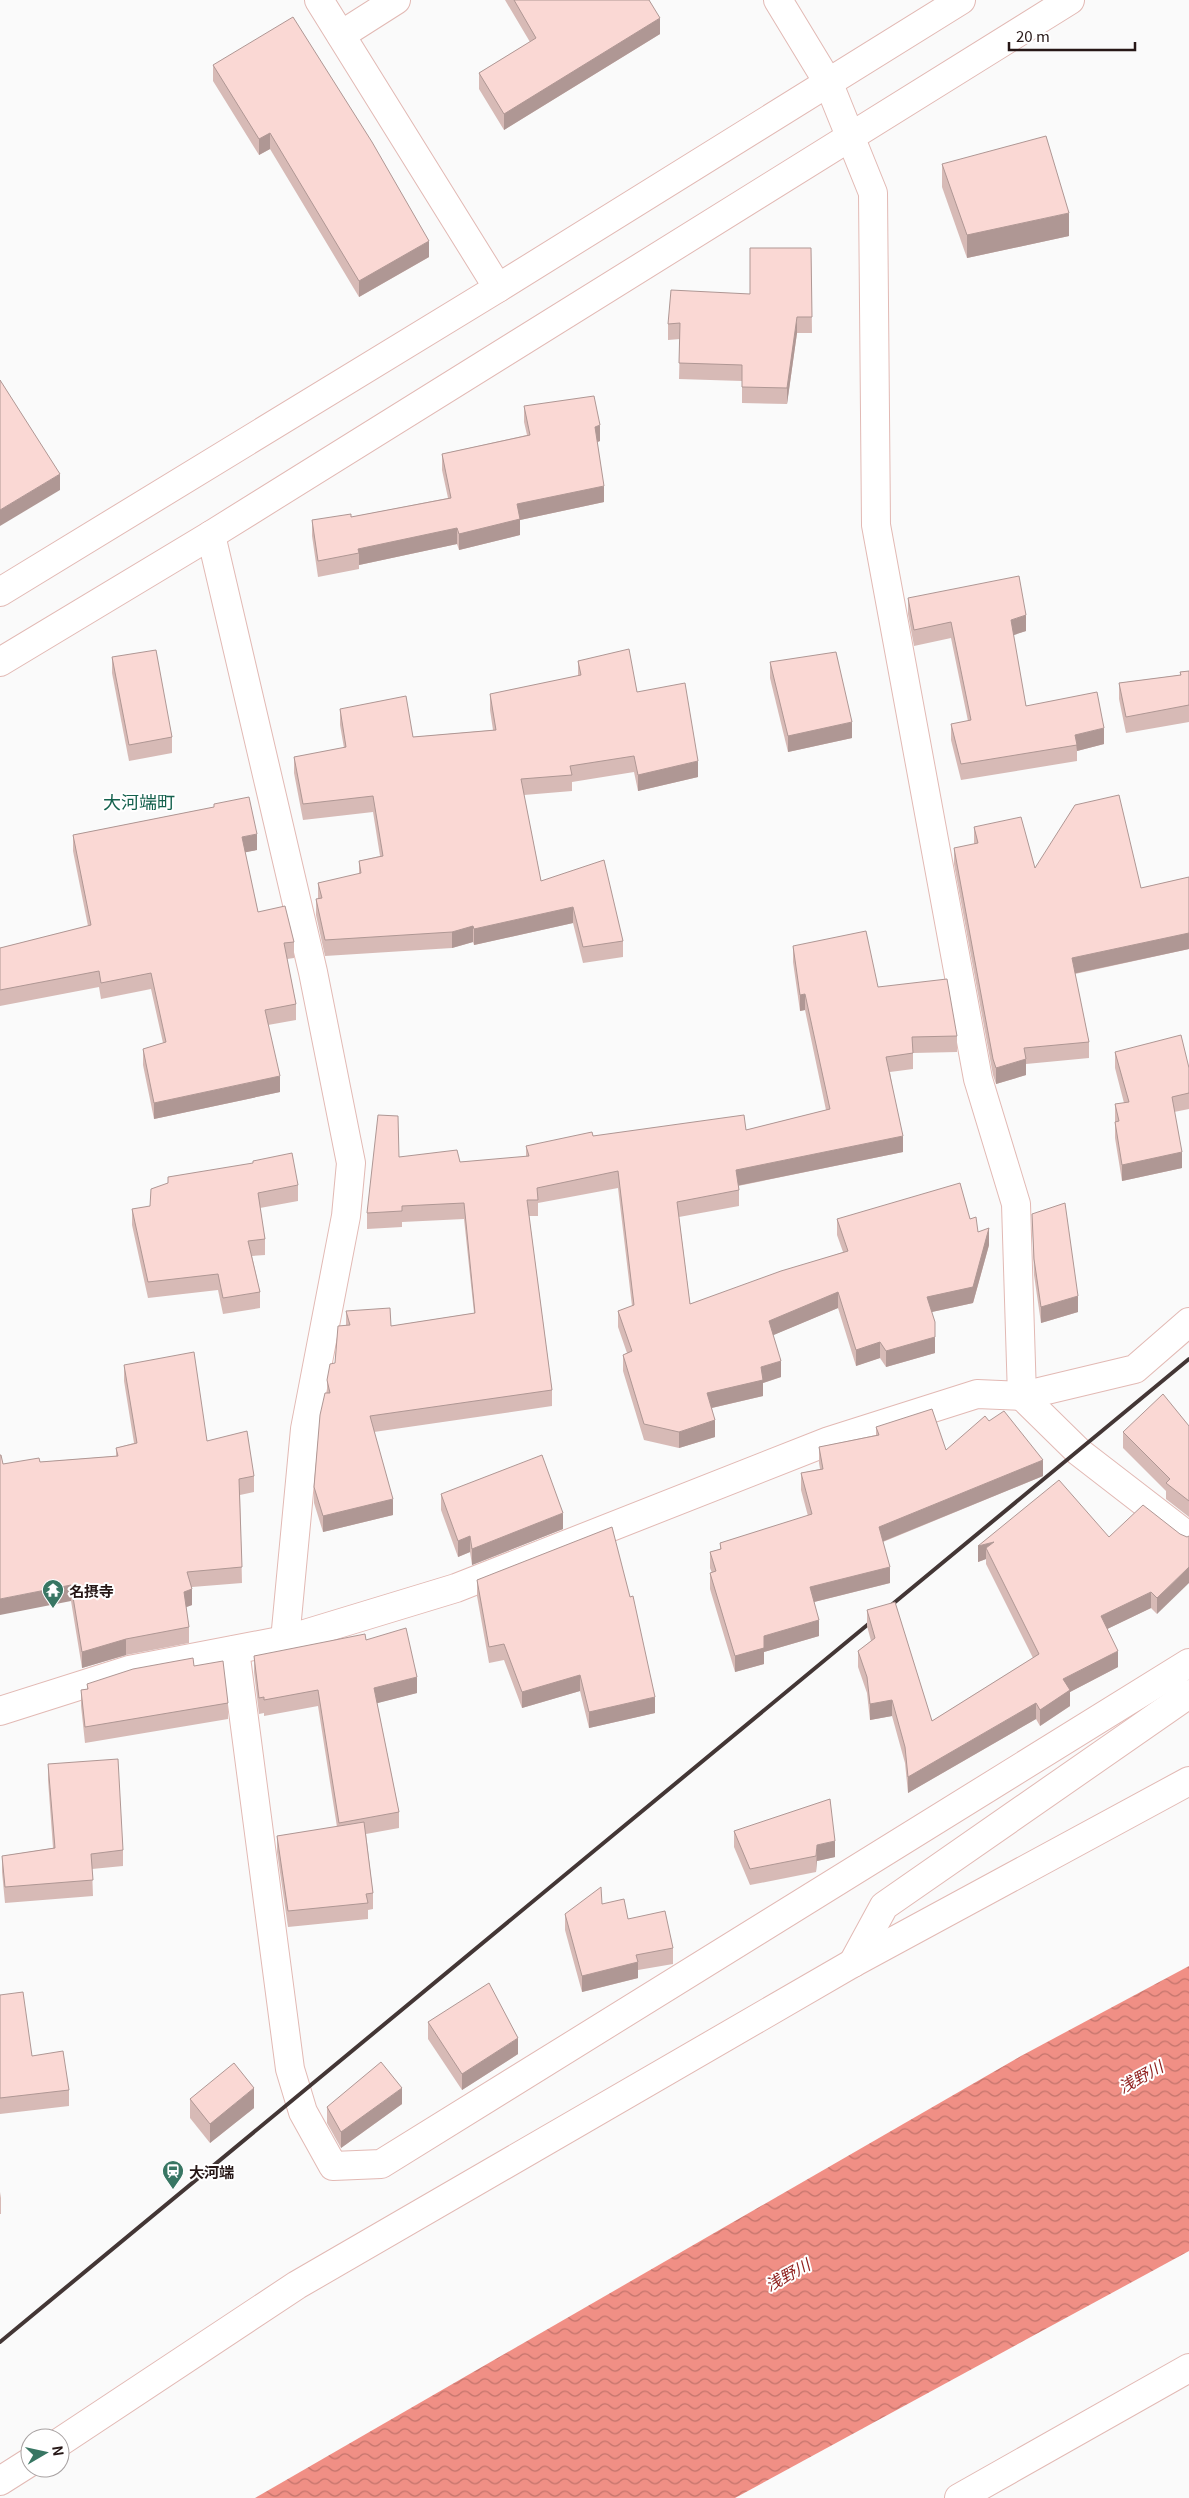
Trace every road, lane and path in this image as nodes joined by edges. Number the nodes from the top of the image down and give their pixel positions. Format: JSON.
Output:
{"nodes":[{"id":1,"x":319,"y":0,"type":"edge"},
{"id":2,"x":396,"y":0,"type":"edge"},
{"id":3,"x":778,"y":0,"type":"edge"},
{"id":4,"x":961,"y":0,"type":"edge"},
{"id":5,"x":1070,"y":0,"type":"edge"},
{"id":6,"x":341,"y":35,"type":"junction"},
{"id":7,"x":829,"y":84,"type":"junction"},
{"id":8,"x":850,"y":136,"type":"junction"},
{"id":9,"x":498,"y":288,"type":"junction"},
{"id":10,"x":211,"y":535,"type":"junction"},
{"id":11,"x":0,"y":592,"type":"edge"},
{"id":12,"x":0,"y":662,"type":"edge"},
{"id":13,"x":1189,"y":1322,"type":"edge"},
{"id":14,"x":1022,"y":1396,"type":"junction"},
{"id":15,"x":1189,"y":1537,"type":"edge"},
{"id":16,"x":285,"y":1640,"type":"junction"},
{"id":17,"x":234,"y":1650,"type":"junction"},
{"id":18,"x":1189,"y":1663,"type":"edge"},
{"id":19,"x":1189,"y":1694,"type":"edge"},
{"id":20,"x":0,"y":1711,"type":"edge"},
{"id":21,"x":1189,"y":1781,"type":"edge"},
{"id":22,"x":853,"y":1962,"type":"junction"},
{"id":23,"x":1189,"y":2368,"type":"edge"},
{"id":24,"x":70,"y":2435,"type":"edge"},
{"id":25,"x":20,"y":2468,"type":"edge"},
{"id":26,"x":0,"y":2481,"type":"edge"},
{"id":27,"x":959,"y":2498,"type":"edge"}],
"edges":[{"from":1,"to":6,"type":"street"},
{"from":2,"to":6,"type":"street"},
{"from":3,"to":7,"type":"street"},
{"from":4,"to":7,"type":"street"},
{"from":5,"to":8,"type":"street"},
{"from":6,"to":9,"type":"street"},
{"from":7,"to":8,"type":"street"},
{"from":7,"to":9,"type":"street"},
{"from":8,"to":10,"type":"street"},
{"from":8,"to":14,"type":"street"},
{"from":9,"to":11,"type":"street"},
{"from":10,"to":12,"type":"street"},
{"from":10,"to":16,"type":"street"},
{"from":13,"to":14,"type":"street"},
{"from":14,"to":15,"type":"street"},
{"from":14,"to":16,"type":"street"},
{"from":16,"to":17,"type":"street"},
{"from":17,"to":18,"type":"street"},
{"from":17,"to":20,"type":"street"},
{"from":19,"to":22,"type":"street"},
{"from":21,"to":22,"type":"street"},
{"from":22,"to":24,"type":"street"},
{"from":23,"to":27,"type":"street"},
{"from":25,"to":26,"type":"street"}]}
